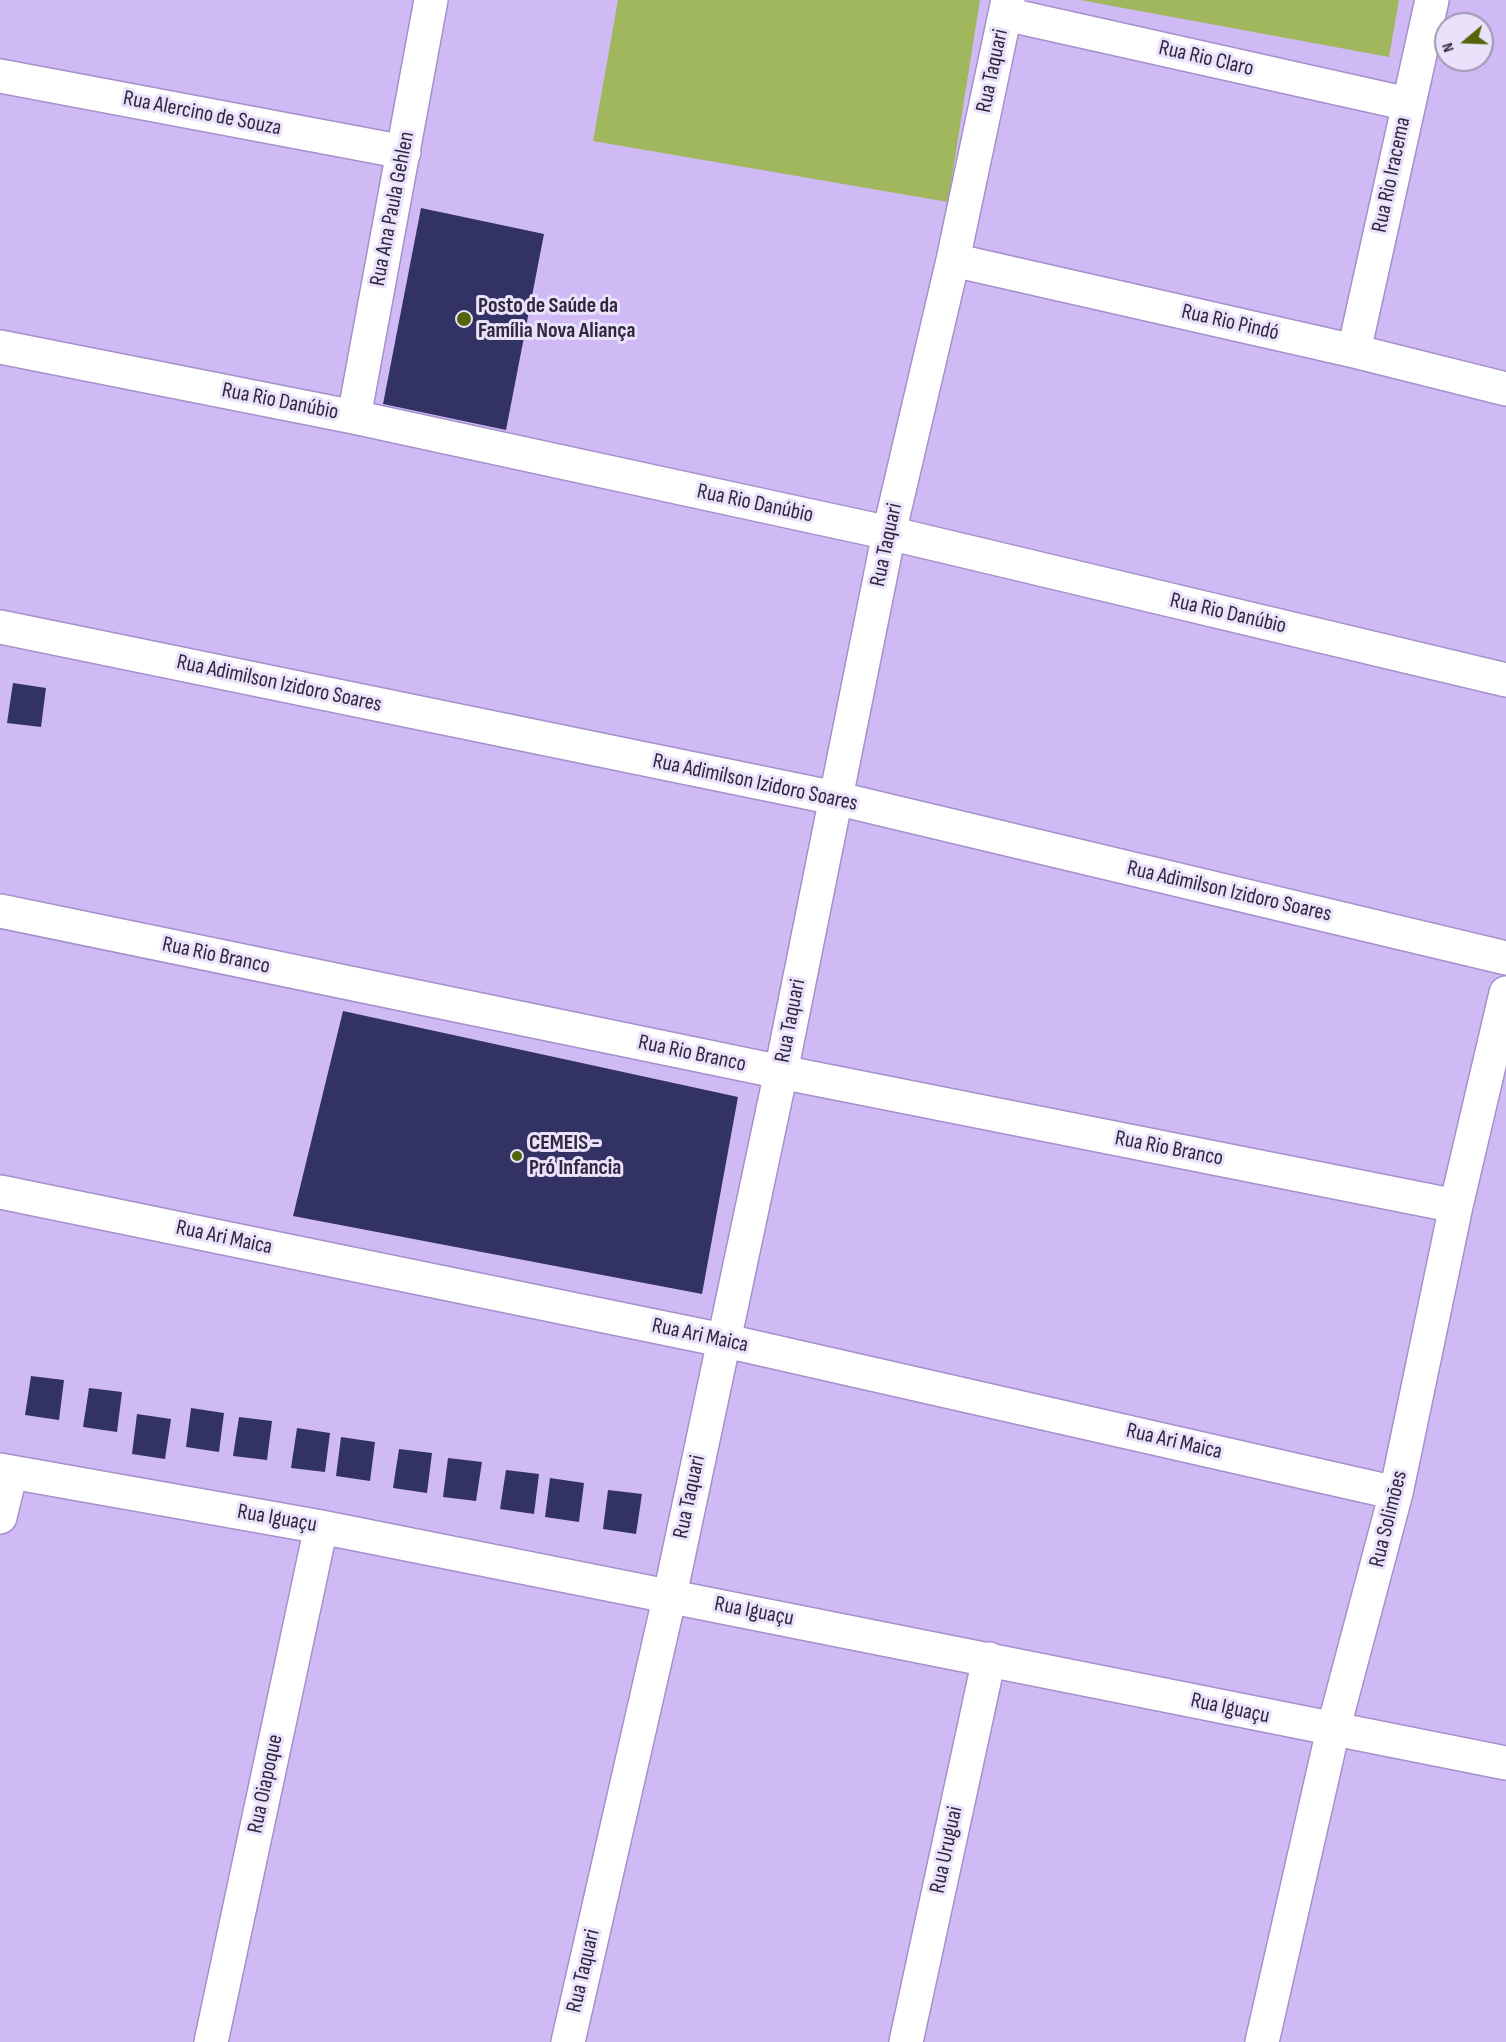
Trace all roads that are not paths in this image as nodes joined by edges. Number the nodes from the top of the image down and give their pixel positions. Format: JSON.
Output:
{"nodes":[{"id":1,"x":431,"y":0,"type":"edge"},
{"id":2,"x":1432,"y":0,"type":"edge"},
{"id":3,"x":1006,"y":7,"type":"edge"},
{"id":4,"x":0,"y":76,"type":"edge"},
{"id":5,"x":1408,"y":104,"type":"junction"},
{"id":6,"x":404,"y":152,"type":"junction"},
{"id":7,"x":953,"y":260,"type":"junction"},
{"id":8,"x":0,"y":347,"type":"edge"},
{"id":9,"x":1354,"y":351,"type":"junction"},
{"id":10,"x":1506,"y":389,"type":"edge"},
{"id":11,"x":354,"y":417,"type":"junction"},
{"id":12,"x":889,"y":533,"type":"junction"},
{"id":13,"x":0,"y":627,"type":"edge"},
{"id":14,"x":1506,"y":680,"type":"edge"},
{"id":15,"x":835,"y":798,"type":"junction"},
{"id":16,"x":0,"y":911,"type":"edge"},
{"id":17,"x":1506,"y":958,"type":"edge"},
{"id":18,"x":1506,"y":993,"type":"edge"},
{"id":19,"x":781,"y":1072,"type":"junction"},
{"id":20,"x":0,"y":1192,"type":"edge"},
{"id":21,"x":1456,"y":1206,"type":"junction"},
{"id":22,"x":722,"y":1340,"type":"junction"},
{"id":23,"x":5,"y":1471,"type":"edge"},
{"id":24,"x":1396,"y":1493,"type":"junction"},
{"id":25,"x":0,"y":1516,"type":"edge"},
{"id":26,"x":321,"y":1527,"type":"junction"},
{"id":27,"x":670,"y":1595,"type":"junction"},
{"id":28,"x":989,"y":1659,"type":"junction"},
{"id":29,"x":1333,"y":1730,"type":"junction"},
{"id":30,"x":1506,"y":1763,"type":"edge"},
{"id":31,"x":211,"y":2042,"type":"edge"},
{"id":32,"x":568,"y":2042,"type":"edge"},
{"id":33,"x":906,"y":2042,"type":"edge"},
{"id":34,"x":1262,"y":2042,"type":"edge"}],
"edges":[{"from":1,"to":6,"type":"street","name":"Rua Ana Paula Gehlen"},
{"from":2,"to":5,"type":"street","name":"Rua Rio Iracema"},
{"from":3,"to":5,"type":"street","name":"Rua Rio Claro"},
{"from":3,"to":7,"type":"street","name":"Rua Taquari"},
{"from":4,"to":6,"type":"street","name":"Rua Alercino de Souza"},
{"from":5,"to":9,"type":"street","name":"Rua Rio Iracema"},
{"from":6,"to":11,"type":"street","name":"Rua Ana Paula Gehlen"},
{"from":7,"to":9,"type":"street","name":"Rua Rio Pindó"},
{"from":7,"to":12,"type":"street","name":"Rua Taquari"},
{"from":8,"to":11,"type":"street","name":"Rua Rio Danúbio"},
{"from":9,"to":10,"type":"street","name":"Rua Rio Pindó"},
{"from":11,"to":12,"type":"street","name":"Rua Rio Danúbio"},
{"from":12,"to":14,"type":"street","name":"Rua Rio Danúbio"},
{"from":12,"to":15,"type":"street","name":"Rua Taquari"},
{"from":13,"to":15,"type":"street","name":"Rua Adimilson Izidoro Soares"},
{"from":15,"to":17,"type":"street","name":"Rua Adimilson Izidoro Soares"},
{"from":15,"to":19,"type":"street","name":"Rua Taquari"},
{"from":16,"to":19,"type":"street","name":"Rua Rio Branco"},
{"from":18,"to":21,"type":"street","name":"Rua Solimões"},
{"from":19,"to":21,"type":"street","name":"Rua Rio Branco"},
{"from":19,"to":22,"type":"street","name":"Rua Taquari"},
{"from":20,"to":22,"type":"street","name":"Rua Ari Maica"},
{"from":21,"to":24,"type":"street","name":"Rua Solimões"},
{"from":22,"to":24,"type":"street","name":"Rua Ari Maica"},
{"from":22,"to":27,"type":"street","name":"Rua Taquari"},
{"from":23,"to":25,"type":"street"},
{"from":23,"to":26,"type":"street","name":"Rua Iguaçu"},
{"from":24,"to":29,"type":"street","name":"Rua Solimões"},
{"from":26,"to":27,"type":"street","name":"Rua Iguaçu"},
{"from":26,"to":31,"type":"street","name":"Rua Oiapoque"},
{"from":27,"to":28,"type":"street","name":"Rua Iguaçu"},
{"from":27,"to":32,"type":"street","name":"Rua Taquari"},
{"from":28,"to":29,"type":"street","name":"Rua Iguaçu"},
{"from":28,"to":33,"type":"street","name":"Rua Uruguai"},
{"from":29,"to":30,"type":"street","name":"Rua Iguaçu"},
{"from":29,"to":34,"type":"street","name":"Rua Solimões"}]}
